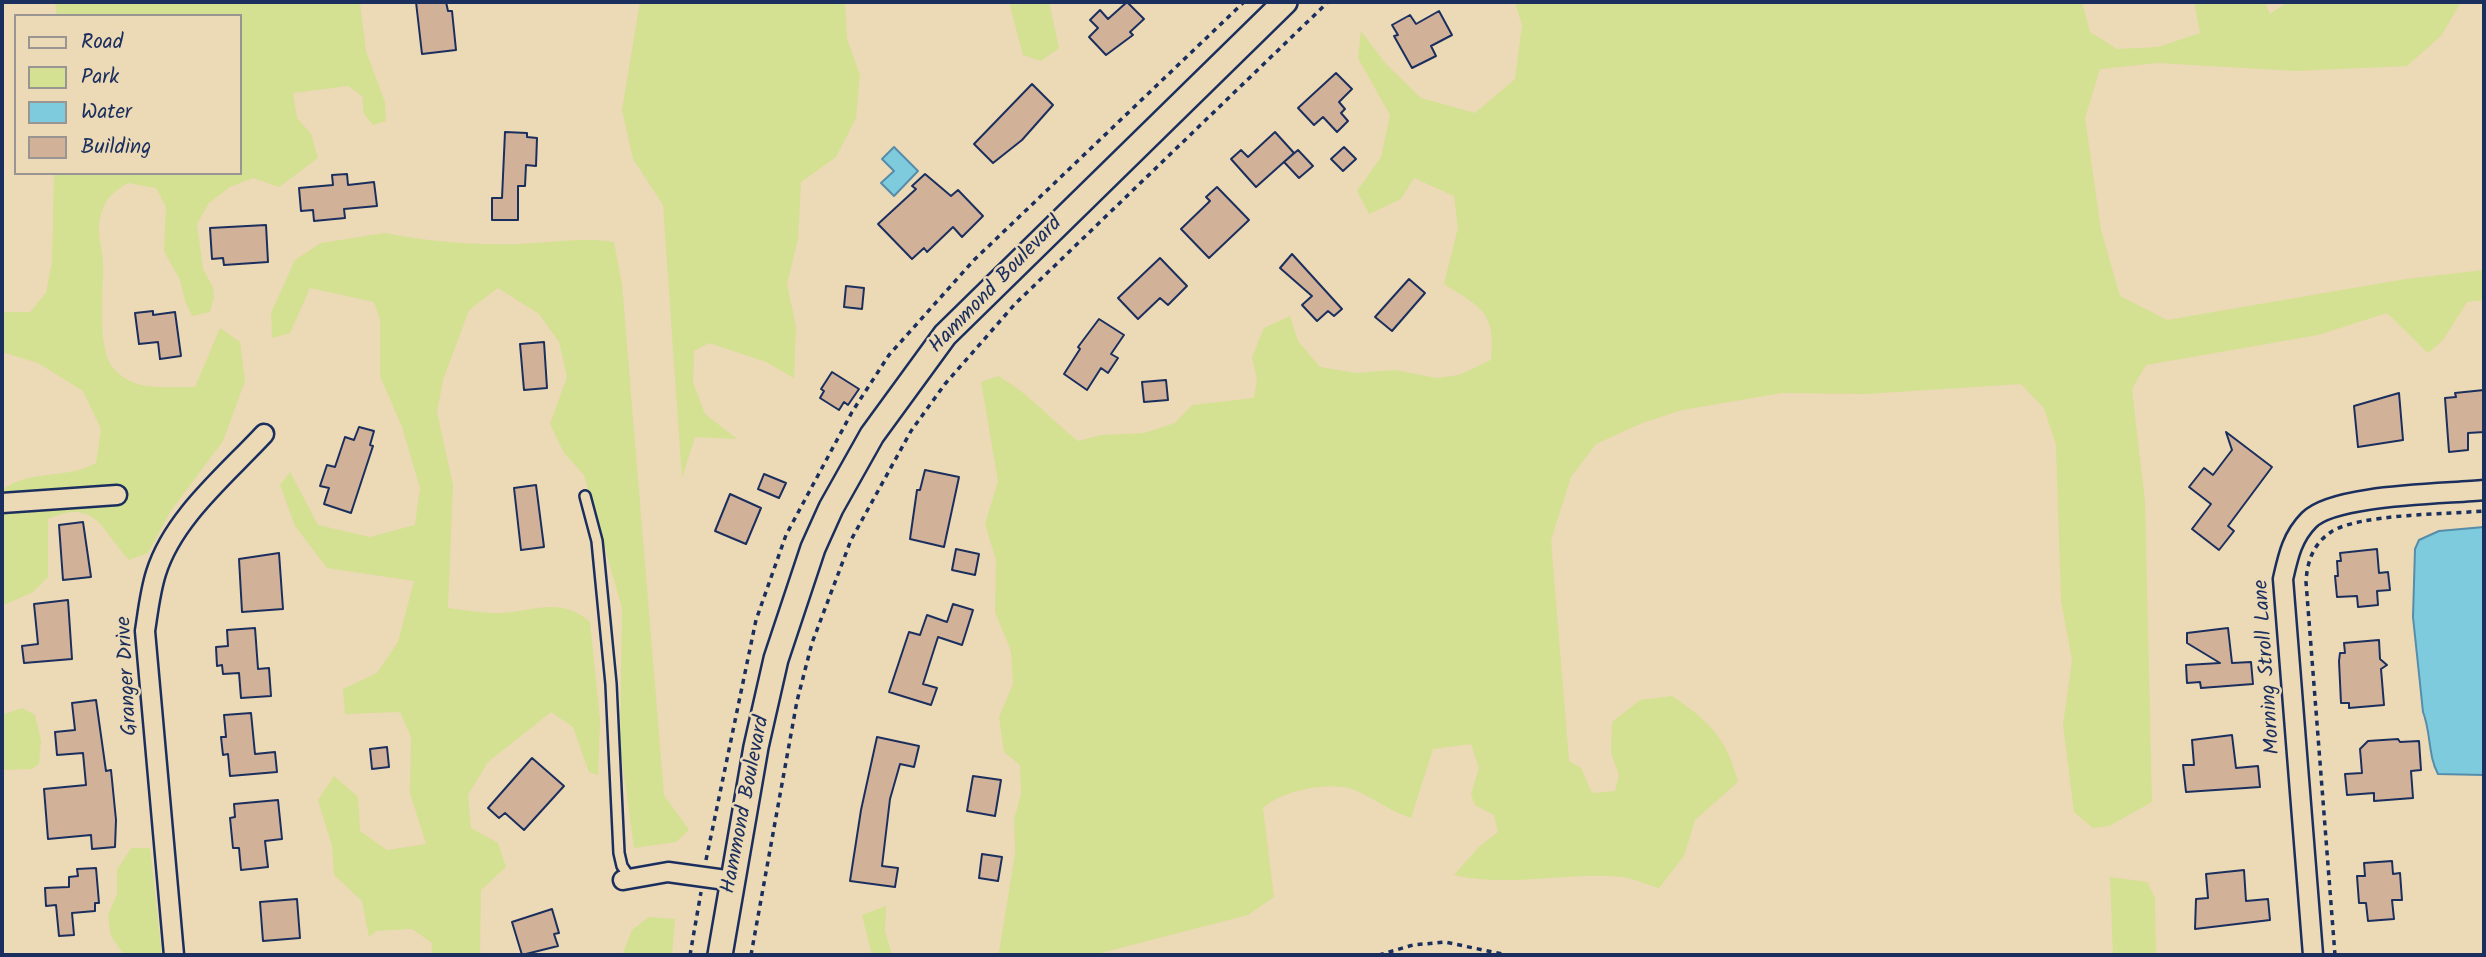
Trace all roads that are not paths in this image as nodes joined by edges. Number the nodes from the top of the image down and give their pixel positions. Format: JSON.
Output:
{"nodes":[{"id":1,"x":1285,"y":2,"type":"edge"},
{"id":2,"x":264,"y":434,"type":"dead end"},
{"id":3,"x":2484,"y":490,"type":"edge"},
{"id":4,"x":117,"y":495,"type":"dead end"},
{"id":5,"x":585,"y":496,"type":"dead end"},
{"id":6,"x":2,"y":503,"type":"edge"},
{"id":7,"x":627,"y":879,"type":"joint"},
{"id":8,"x":733,"y":881,"type":"junction"},
{"id":9,"x":174,"y":955,"type":"edge"},
{"id":10,"x":720,"y":955,"type":"edge"},
{"id":11,"x":2313,"y":955,"type":"edge"}],
"edges":[{"from":1,"to":8,"type":"street","name":"Hammond Boulevard"},
{"from":2,"to":9,"type":"street","name":"Granger Drive"},
{"from":3,"to":11,"type":"street","name":"Morning Stroll Lane"},
{"from":4,"to":6,"type":"street"},
{"from":5,"to":7,"type":"lane"},
{"from":7,"to":8,"type":"street"},
{"from":8,"to":10,"type":"street","name":"Hammond Boulevard"}]}
